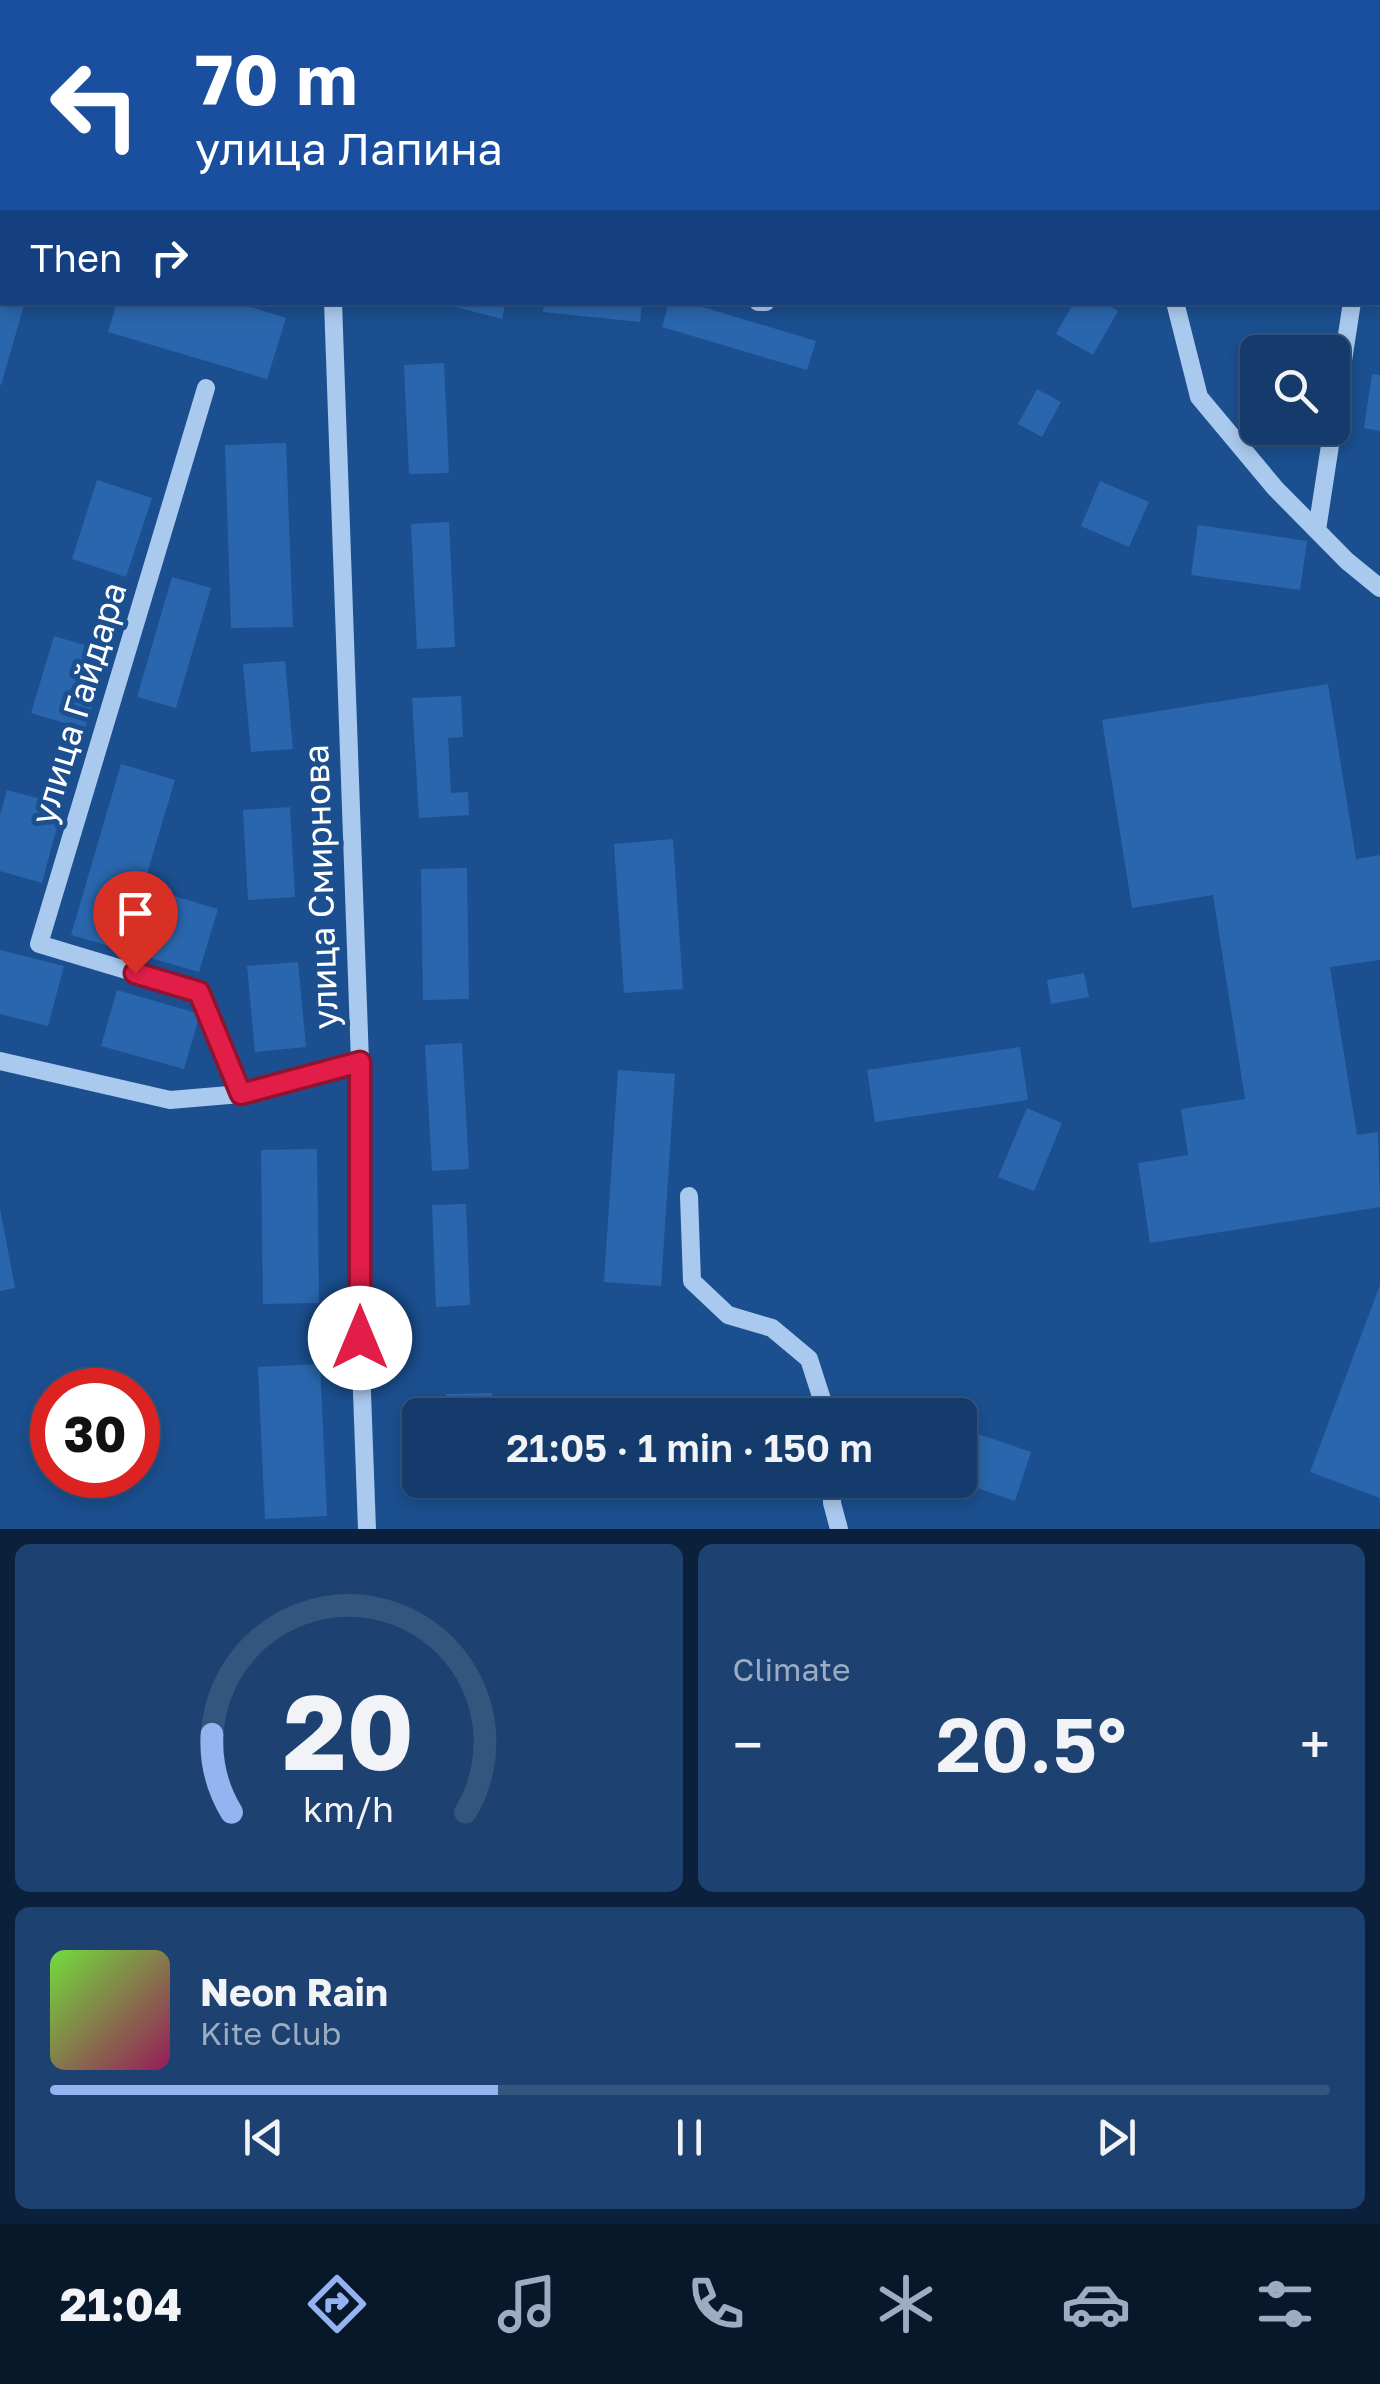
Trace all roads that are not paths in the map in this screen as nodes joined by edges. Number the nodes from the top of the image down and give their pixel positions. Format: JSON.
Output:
{"nodes":[{"id":1,"x":332,"y":305,"type":"edge"},
{"id":2,"x":1176,"y":305,"type":"edge"},
{"id":3,"x":1352,"y":305,"type":"edge"},
{"id":4,"x":206,"y":388,"type":"dead end"},
{"id":5,"x":1317,"y":530,"type":"junction"},
{"id":6,"x":1380,"y":588,"type":"edge"},
{"id":7,"x":0,"y":1061,"type":"edge"},
{"id":8,"x":360,"y":1062,"type":"junction"},
{"id":9,"x":241,"y":1094,"type":"junction"},
{"id":10,"x":689,"y":1196,"type":"dead end"},
{"id":11,"x":822,"y":1398,"type":"edge"},
{"id":12,"x":832,"y":1498,"type":"edge"},
{"id":13,"x":367,"y":1529,"type":"edge"},
{"id":14,"x":838,"y":1529,"type":"edge"}],
"edges":[{"from":1,"to":8,"type":"street","name":"улица Смирнова"},
{"from":2,"to":5,"type":"street"},
{"from":3,"to":5,"type":"street"},
{"from":4,"to":9,"type":"street","name":"улица Гайдара"},
{"from":5,"to":6,"type":"street"},
{"from":7,"to":9,"type":"street"},
{"from":8,"to":9,"type":"street"},
{"from":8,"to":13,"type":"street","name":"улица Смирнова"},
{"from":10,"to":11,"type":"street"},
{"from":12,"to":14,"type":"street"}]}
